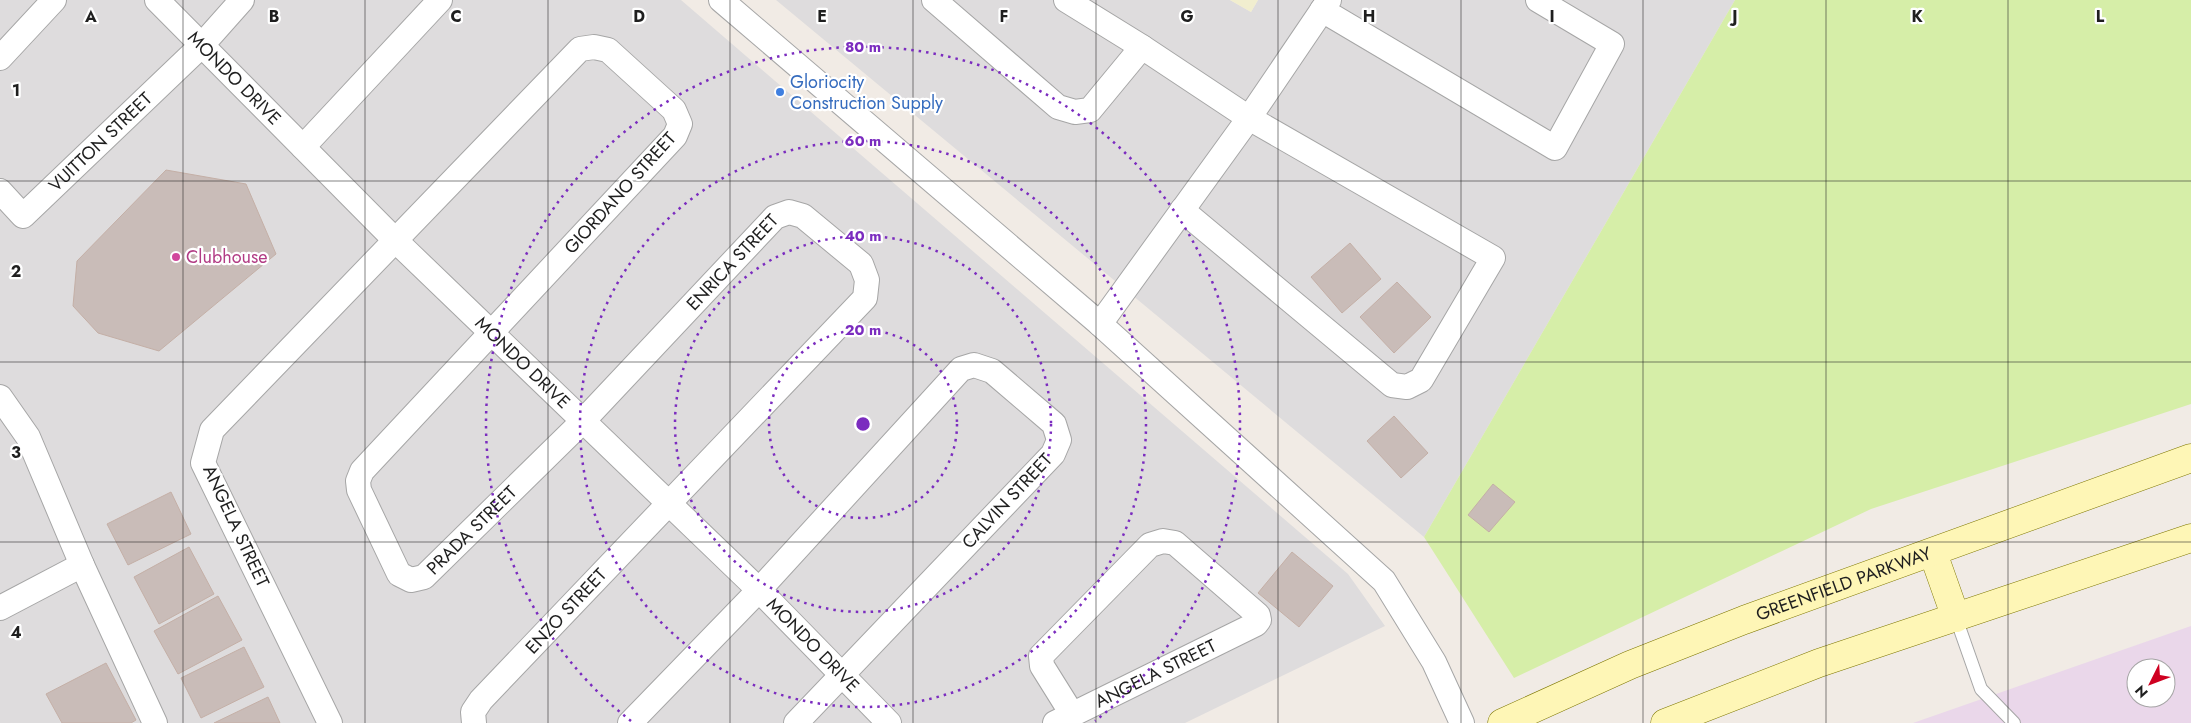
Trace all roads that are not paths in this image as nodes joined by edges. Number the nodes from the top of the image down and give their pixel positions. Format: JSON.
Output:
{"nodes":[{"id":1,"x":54,"y":0,"type":"edge"},
{"id":2,"x":157,"y":0,"type":"edge"},
{"id":3,"x":242,"y":0,"type":"edge"},
{"id":4,"x":440,"y":0,"type":"edge"},
{"id":5,"x":721,"y":0,"type":"edge"},
{"id":6,"x":934,"y":0,"type":"edge"},
{"id":7,"x":1066,"y":0,"type":"edge"},
{"id":8,"x":1538,"y":0,"type":"edge"},
{"id":9,"x":1326,"y":5,"type":"edge"},
{"id":10,"x":202,"y":45,"type":"junction"},
{"id":11,"x":1142,"y":47,"type":"junction"},
{"id":12,"x":0,"y":58,"type":"edge"},
{"id":13,"x":1249,"y":118,"type":"junction"},
{"id":14,"x":303,"y":147,"type":"junction"},
{"id":15,"x":0,"y":191,"type":"edge"},
{"id":16,"x":1182,"y":210,"type":"junction"},
{"id":17,"x":396,"y":240,"type":"junction"},
{"id":18,"x":1100,"y":324,"type":"junction"},
{"id":19,"x":491,"y":332,"type":"junction"},
{"id":20,"x":0,"y":397,"type":"edge"},
{"id":21,"x":583,"y":421,"type":"junction"},
{"id":22,"x":2191,"y":458,"type":"edge"},
{"id":23,"x":667,"y":503,"type":"junction"},
{"id":24,"x":2191,"y":538,"type":"edge"},
{"id":25,"x":1933,"y":553,"type":"junction"},
{"id":26,"x":82,"y":566,"type":"junction"},
{"id":27,"x":759,"y":590,"type":"junction"},
{"id":28,"x":0,"y":608,"type":"edge"},
{"id":29,"x":1956,"y":618,"type":"junction"},
{"id":30,"x":843,"y":676,"type":"junction"},
{"id":31,"x":1063,"y":719,"type":"edge"},
{"id":32,"x":155,"y":723,"type":"edge"},
{"id":33,"x":330,"y":723,"type":"edge"},
{"id":34,"x":474,"y":723,"type":"edge"},
{"id":35,"x":630,"y":723,"type":"edge"},
{"id":36,"x":796,"y":723,"type":"edge"},
{"id":37,"x":889,"y":723,"type":"edge"},
{"id":38,"x":1462,"y":723,"type":"edge"},
{"id":39,"x":1502,"y":723,"type":"edge"},
{"id":40,"x":1665,"y":723,"type":"edge"},
{"id":41,"x":2014,"y":723,"type":"edge"}],
"edges":[{"from":1,"to":12,"type":"street"},
{"from":2,"to":10,"type":"street","name":"MONDO DRIVE"},
{"from":3,"to":10,"type":"street"},
{"from":4,"to":14,"type":"street"},
{"from":5,"to":18,"type":"street"},
{"from":6,"to":11,"type":"street"},
{"from":7,"to":11,"type":"street"},
{"from":8,"to":9,"type":"street"},
{"from":9,"to":13,"type":"street"},
{"from":10,"to":14,"type":"street","name":"MONDO DRIVE"},
{"from":10,"to":15,"type":"street","name":"VUITTON STREET"},
{"from":11,"to":13,"type":"street"},
{"from":13,"to":16,"type":"street"},
{"from":13,"to":16,"type":"street"},
{"from":14,"to":17,"type":"street","name":"MONDO DRIVE"},
{"from":16,"to":18,"type":"street"},
{"from":17,"to":19,"type":"street","name":"MONDO DRIVE"},
{"from":17,"to":19,"type":"street","name":"GIORDANO STREET"},
{"from":17,"to":33,"type":"street","name":"ANGELA STREET"},
{"from":18,"to":38,"type":"street"},
{"from":19,"to":21,"type":"street","name":"MONDO DRIVE"},
{"from":19,"to":21,"type":"street","name":"PRADA STREET"},
{"from":20,"to":26,"type":"street"},
{"from":21,"to":23,"type":"street","name":"MONDO DRIVE"},
{"from":21,"to":23,"type":"street","name":"ENRICA STREET"},
{"from":22,"to":25,"type":"main road","name":"GREENFIELD PARKWAY"},
{"from":23,"to":27,"type":"street","name":"MONDO DRIVE"},
{"from":23,"to":34,"type":"street","name":"ENZO STREET"},
{"from":24,"to":29,"type":"main road"},
{"from":25,"to":29,"type":"main road"},
{"from":25,"to":39,"type":"main road","name":"GREENFIELD PARKWAY"},
{"from":26,"to":28,"type":"street"},
{"from":26,"to":32,"type":"street"},
{"from":27,"to":30,"type":"street","name":"MONDO DRIVE"},
{"from":27,"to":30,"type":"street","name":"CALVIN STREET"},
{"from":27,"to":35,"type":"street"},
{"from":29,"to":40,"type":"main road"},
{"from":29,"to":41,"type":"lane"},
{"from":30,"to":36,"type":"street","name":"CALVIN STREET"},
{"from":30,"to":37,"type":"street","name":"MONDO DRIVE"},
{"from":31,"to":31,"type":"street","name":"ANGELA STREET"}]}
